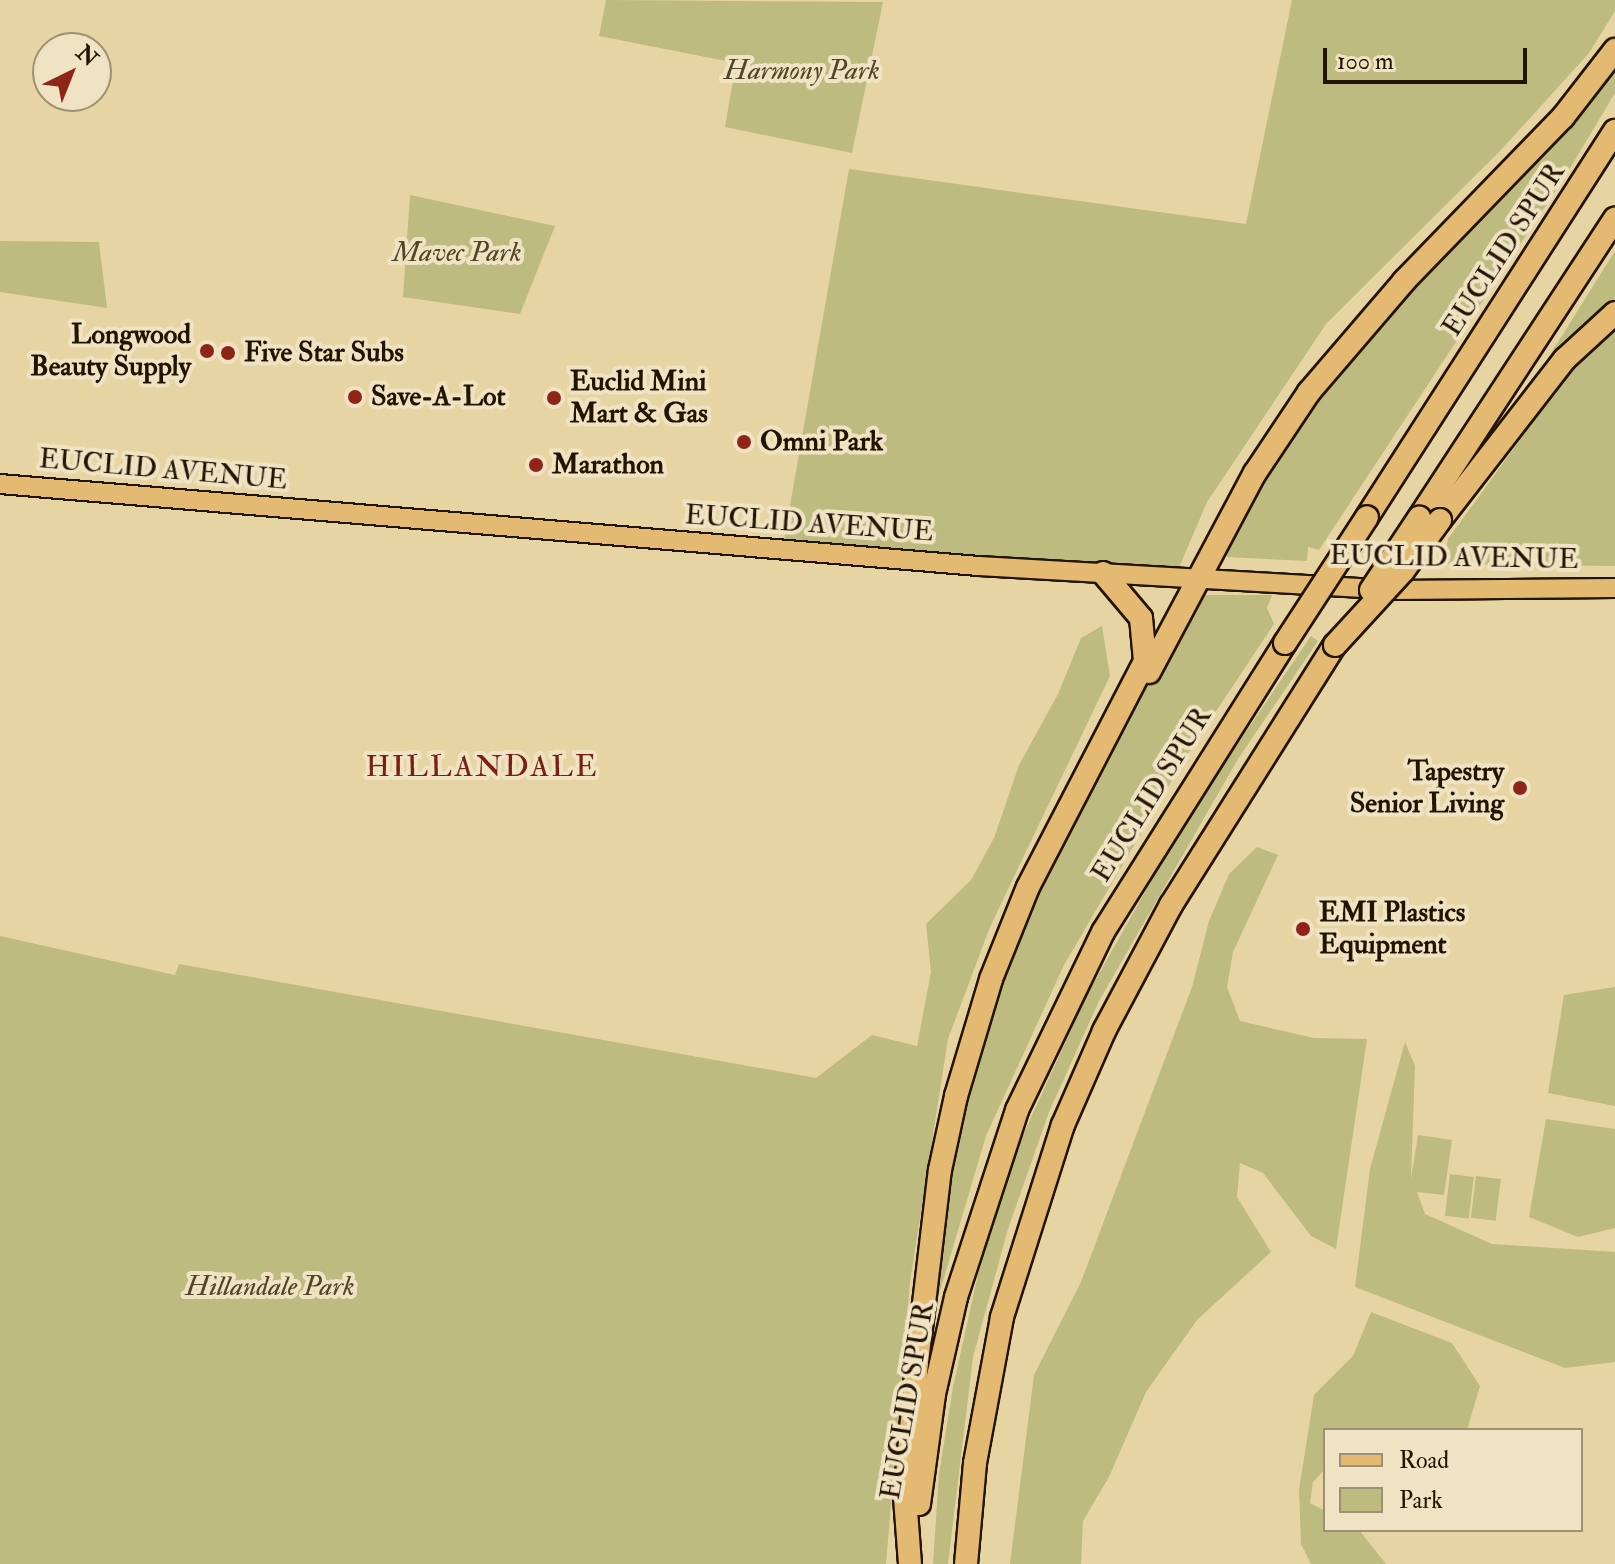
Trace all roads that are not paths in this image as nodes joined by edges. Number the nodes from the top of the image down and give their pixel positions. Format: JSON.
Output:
{"nodes":[{"id":1,"x":1615,"y":50,"type":"edge"},
{"id":2,"x":1615,"y":131,"type":"edge"},
{"id":3,"x":1615,"y":219,"type":"edge"},
{"id":4,"x":1615,"y":313,"type":"edge"},
{"id":5,"x":0,"y":484,"type":"edge"},
{"id":6,"x":1430,"y":519,"type":"junction"},
{"id":7,"x":1103,"y":573,"type":"junction"},
{"id":8,"x":1202,"y":578,"type":"junction"},
{"id":9,"x":1615,"y":588,"type":"edge"},
{"id":10,"x":1123,"y":709,"type":"junction"},
{"id":11,"x":912,"y":1564,"type":"edge"},
{"id":12,"x":966,"y":1564,"type":"edge"}],
"edges":[{"from":1,"to":8,"type":"highway"},
{"from":2,"to":11,"type":"highway","name":"EUCLID SPUR","bridge":true},
{"from":3,"to":6,"type":"highway"},
{"from":4,"to":6,"type":"highway"},
{"from":5,"to":7,"type":"main road","name":"EUCLID AVENUE"},
{"from":6,"to":12,"type":"highway","bridge":true},
{"from":7,"to":8,"type":"main road","name":"EUCLID AVENUE"},
{"from":7,"to":10,"type":"highway"},
{"from":8,"to":9,"type":"main road","name":"EUCLID AVENUE"},
{"from":8,"to":10,"type":"highway"},
{"from":10,"to":11,"type":"highway"}]}
